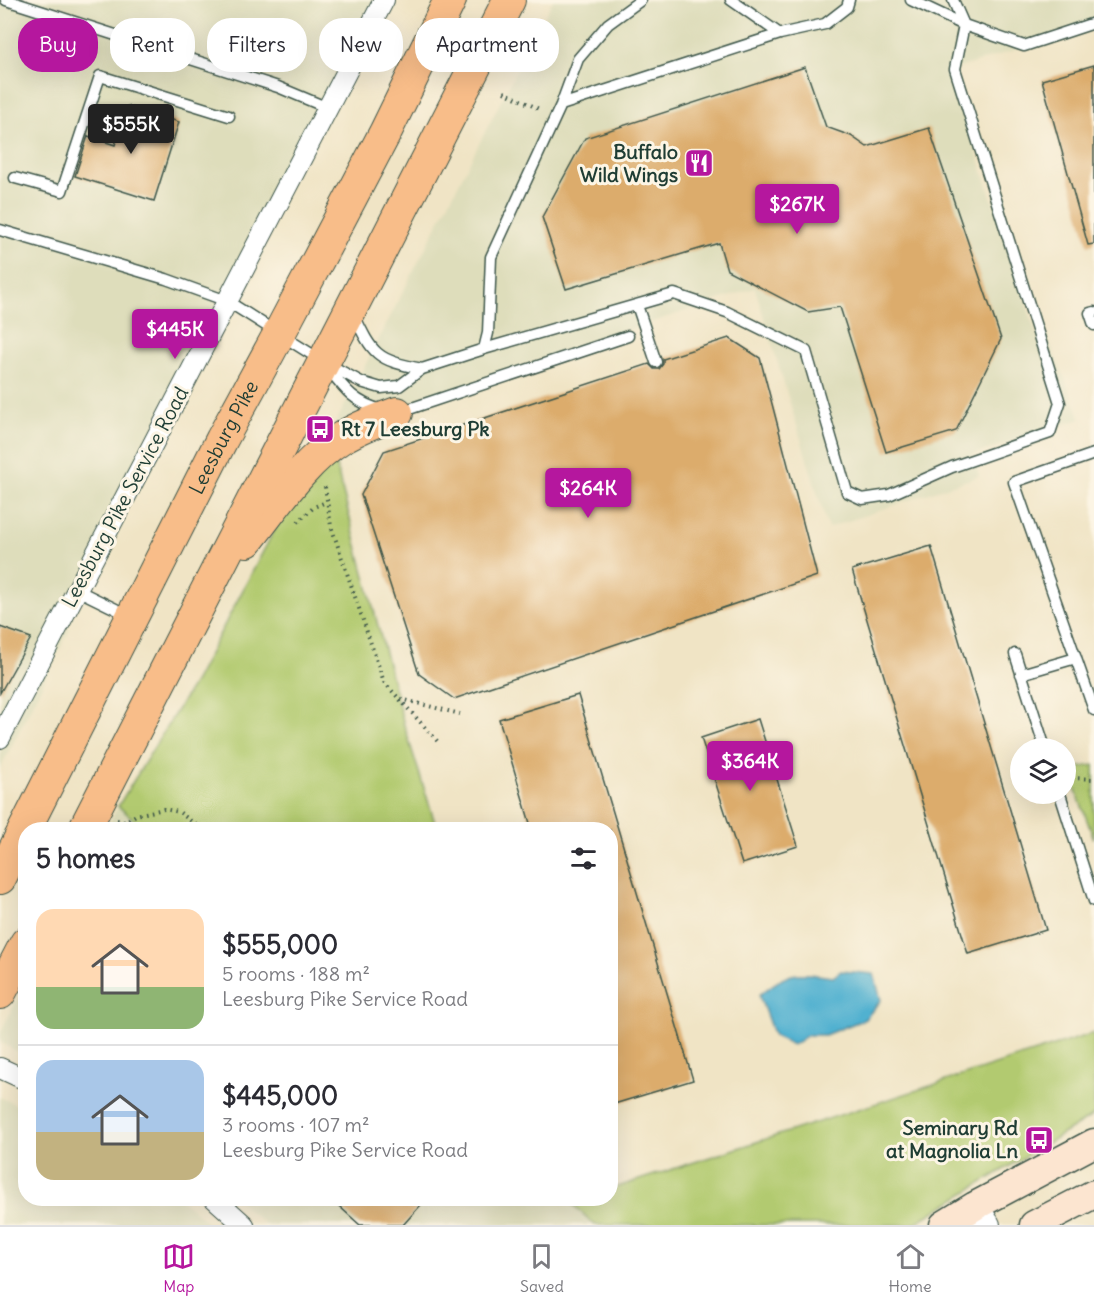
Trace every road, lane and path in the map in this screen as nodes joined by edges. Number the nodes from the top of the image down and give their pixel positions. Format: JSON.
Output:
{"nodes":[{"id":1,"x":6,"y":0,"type":"edge"},
{"id":2,"x":384,"y":0,"type":"edge"},
{"id":3,"x":450,"y":0,"type":"edge"},
{"id":4,"x":509,"y":0,"type":"edge"},
{"id":5,"x":641,"y":0,"type":"edge"},
{"id":6,"x":731,"y":0,"type":"edge"},
{"id":7,"x":849,"y":0,"type":"edge"},
{"id":8,"x":911,"y":0,"type":"edge"},
{"id":9,"x":953,"y":0,"type":"edge"},
{"id":10,"x":1094,"y":23,"type":"edge"},
{"id":11,"x":964,"y":25,"type":"junction"},
{"id":12,"x":780,"y":34,"type":"junction"},
{"id":13,"x":504,"y":92,"type":"dead end"},
{"id":14,"x":561,"y":105,"type":"junction"},
{"id":15,"x":328,"y":108,"type":"junction"},
{"id":16,"x":544,"y":112,"type":"dead end"},
{"id":17,"x":229,"y":117,"type":"dead end"},
{"id":18,"x":15,"y":178,"type":"dead end"},
{"id":19,"x":0,"y":230,"type":"edge"},
{"id":20,"x":227,"y":301,"type":"junction"},
{"id":21,"x":637,"y":304,"type":"junction"},
{"id":22,"x":351,"y":309,"type":"junction"},
{"id":23,"x":1094,"y":312,"type":"edge"},
{"id":24,"x":1094,"y":325,"type":"edge"},
{"id":25,"x":279,"y":334,"type":"junction"},
{"id":26,"x":628,"y":336,"type":"dead end"},
{"id":27,"x":484,"y":349,"type":"junction"},
{"id":28,"x":324,"y":362,"type":"junction"},
{"id":29,"x":656,"y":362,"type":"dead end"},
{"id":30,"x":422,"y":369,"type":"junction"},
{"id":31,"x":397,"y":413,"type":"junction"},
{"id":32,"x":1094,"y":454,"type":"edge"},
{"id":33,"x":325,"y":484,"type":"dead end"},
{"id":34,"x":326,"y":502,"type":"junction"},
{"id":35,"x":293,"y":527,"type":"dead end"},
{"id":36,"x":77,"y":590,"type":"junction"},
{"id":37,"x":203,"y":595,"type":"junction"},
{"id":38,"x":132,"y":617,"type":"junction"},
{"id":39,"x":1015,"y":654,"type":"dead end"},
{"id":40,"x":1076,"y":658,"type":"junction"},
{"id":41,"x":1021,"y":674,"type":"junction"},
{"id":42,"x":400,"y":699,"type":"junction"},
{"id":43,"x":1094,"y":710,"type":"edge"},
{"id":44,"x":460,"y":714,"type":"dead end"},
{"id":45,"x":0,"y":738,"type":"edge"},
{"id":46,"x":1042,"y":738,"type":"edge"},
{"id":47,"x":440,"y":744,"type":"dead end"},
{"id":48,"x":1076,"y":778,"type":"edge"},
{"id":49,"x":1094,"y":779,"type":"edge"},
{"id":50,"x":1062,"y":804,"type":"edge"},
{"id":51,"x":117,"y":820,"type":"dead end"},
{"id":52,"x":28,"y":822,"type":"edge"},
{"id":53,"x":88,"y":822,"type":"edge"},
{"id":54,"x":124,"y":822,"type":"edge"},
{"id":55,"x":124,"y":822,"type":"edge"},
{"id":56,"x":192,"y":822,"type":"edge"},
{"id":57,"x":18,"y":842,"type":"edge"},
{"id":58,"x":0,"y":878,"type":"edge"},
{"id":59,"x":1094,"y":901,"type":"edge"},
{"id":60,"x":18,"y":958,"type":"edge"},
{"id":61,"x":0,"y":993,"type":"edge"},
{"id":62,"x":0,"y":1068,"type":"edge"},
{"id":63,"x":18,"y":1076,"type":"edge"},
{"id":64,"x":1094,"y":1143,"type":"edge"},
{"id":65,"x":1094,"y":1194,"type":"edge"},
{"id":66,"x":223,"y":1206,"type":"edge"},
{"id":67,"x":981,"y":1216,"type":"edge"},
{"id":68,"x":244,"y":1225,"type":"edge"},
{"id":69,"x":944,"y":1225,"type":"edge"},
{"id":70,"x":1034,"y":1225,"type":"edge"}],
"edges":[{"from":1,"to":15,"type":"lane"},
{"from":2,"to":15,"type":"street","name":"Leesburg Pike Service Road"},
{"from":3,"to":25,"type":"main road","name":"Leesburg Pike"},
{"from":4,"to":22,"type":"main road"},
{"from":5,"to":14,"type":"lane"},
{"from":6,"to":12,"type":"lane"},
{"from":7,"to":12,"type":"lane"},
{"from":8,"to":11,"type":"lane"},
{"from":9,"to":11,"type":"lane"},
{"from":10,"to":11,"type":"lane"},
{"from":11,"to":21,"type":"lane"},
{"from":12,"to":14,"type":"lane"},
{"from":13,"to":16,"type":"path"},
{"from":14,"to":27,"type":"lane"},
{"from":15,"to":20,"type":"street","name":"Leesburg Pike Service Road"},
{"from":17,"to":18,"type":"lane"},
{"from":19,"to":20,"type":"lane"},
{"from":20,"to":25,"type":"lane"},
{"from":20,"to":36,"type":"street","name":"Leesburg Pike Service Road"},
{"from":21,"to":27,"type":"lane"},
{"from":21,"to":29,"type":"lane"},
{"from":22,"to":28,"type":"main road"},
{"from":22,"to":30,"type":"lane"},
{"from":23,"to":24,"type":"lane"},
{"from":25,"to":28,"type":"lane"},
{"from":25,"to":38,"type":"main road","name":"Leesburg Pike"},
{"from":26,"to":31,"type":"lane"},
{"from":27,"to":30,"type":"lane"},
{"from":28,"to":30,"type":"lane"},
{"from":28,"to":31,"type":"lane"},
{"from":28,"to":37,"type":"main road"},
{"from":31,"to":37,"type":"main road"},
{"from":32,"to":40,"type":"lane"},
{"from":33,"to":34,"type":"path"},
{"from":34,"to":35,"type":"path"},
{"from":34,"to":42,"type":"path"},
{"from":36,"to":38,"type":"lane"},
{"from":36,"to":45,"type":"street","name":"Leesburg Pike Service Road"},
{"from":37,"to":53,"type":"main road"},
{"from":38,"to":52,"type":"main road","name":"Leesburg Pike"},
{"from":39,"to":41,"type":"lane"},
{"from":40,"to":41,"type":"lane"},
{"from":40,"to":43,"type":"lane"},
{"from":41,"to":46,"type":"lane"},
{"from":42,"to":44,"type":"path"},
{"from":42,"to":47,"type":"path"},
{"from":48,"to":49,"type":"path"},
{"from":50,"to":59,"type":"lane"},
{"from":51,"to":55,"type":"path"},
{"from":54,"to":56,"type":"path"},
{"from":57,"to":58,"type":"main road","name":"Leesburg Pike"},
{"from":60,"to":61,"type":"main road"},
{"from":62,"to":63,"type":"street"},
{"from":64,"to":67,"type":"main road"},
{"from":65,"to":70,"type":"main road"},
{"from":66,"to":68,"type":"street"},
{"from":67,"to":69,"type":"main road"}]}
